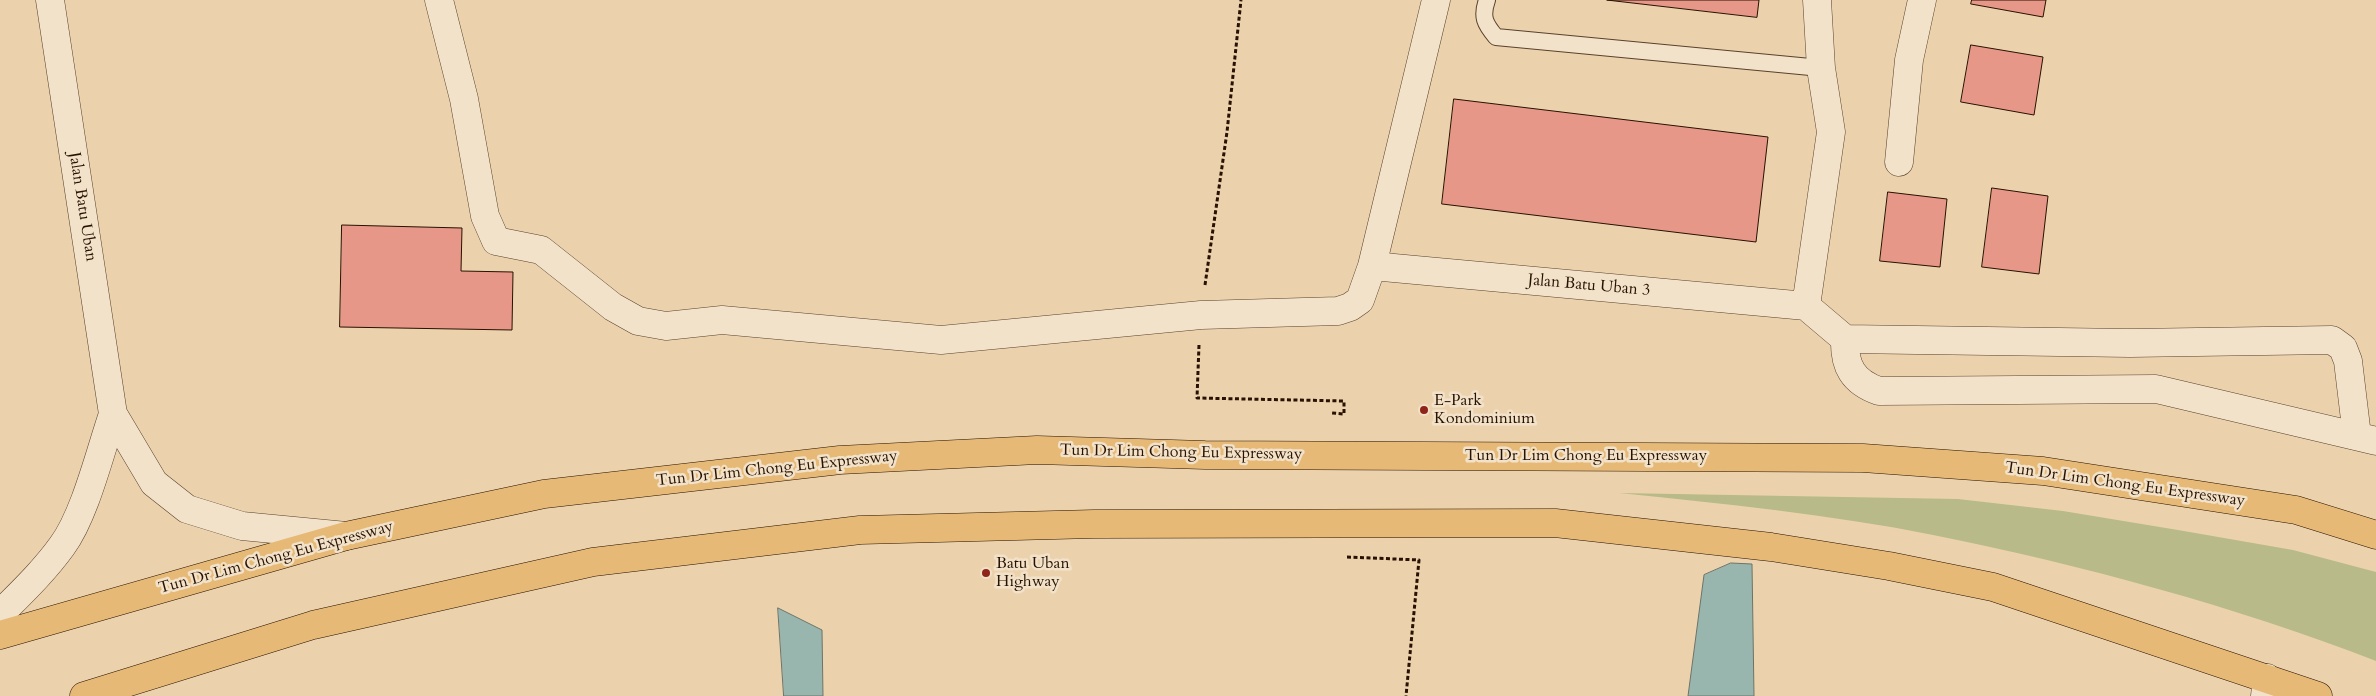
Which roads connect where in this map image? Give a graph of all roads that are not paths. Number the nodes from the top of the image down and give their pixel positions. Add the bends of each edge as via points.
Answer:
1 (50, 0) edge
2 (439, 0) edge
3 (1436, 0) edge
4 (1487, 0) edge
5 (1817, 0) edge
6 (1922, 0) edge
7 (1821, 68) junction
8 (1900, 162) dead end
9 (1372, 266) junction
10 (1806, 306) junction
11 (1845, 339) junction
12 (113, 414) junction
13 (2366, 439) edge
14 (2376, 535) edge
15 (346, 536) junction
16 (0, 614) edge
17 (0, 635) edge
18 (2266, 687) edge
19 (84, 696) edge
20 (2318, 696) edge

1 - 12 street, Jalan Batu Uban
2 - 9 street via 464,99 485,216 496,241 541,250 613,307 638,321 666,326 722,320 941,340 1201,315 1338,311 1360,300
3 - 9 street
4 - 7 lane via 1483,12 1496,37
5 - 7 street
6 - 8 street via 1909,60
7 - 10 street via 1831,132
9 - 10 street, Jalan Batu Uban 3
10 - 11 street
11 - 13 street via 1844,356 1852,374 1864,386 1879,391 2156,389
11 - 13 street via 2130,343 2332,340 2343,348 2348,361
12 - 15 street, Jalan Batu Uban via 154,483 187,509 242,526
12 - 16 street, Jalan Batu Uban via 81,508 63,545 34,581
14 - 15 highway, Tun Dr Lim Chong Eu Expressway via 2296,510 2042,471 1863,458 1206,455 1037,450 840,460 544,494
15 - 17 highway, Tun Dr Lim Chong Eu Expressway
18 - 19 highway via 1993,588 1889,566 1771,547 1555,523 1094,524 860,530 593,562 313,625
18 - 20 highway

